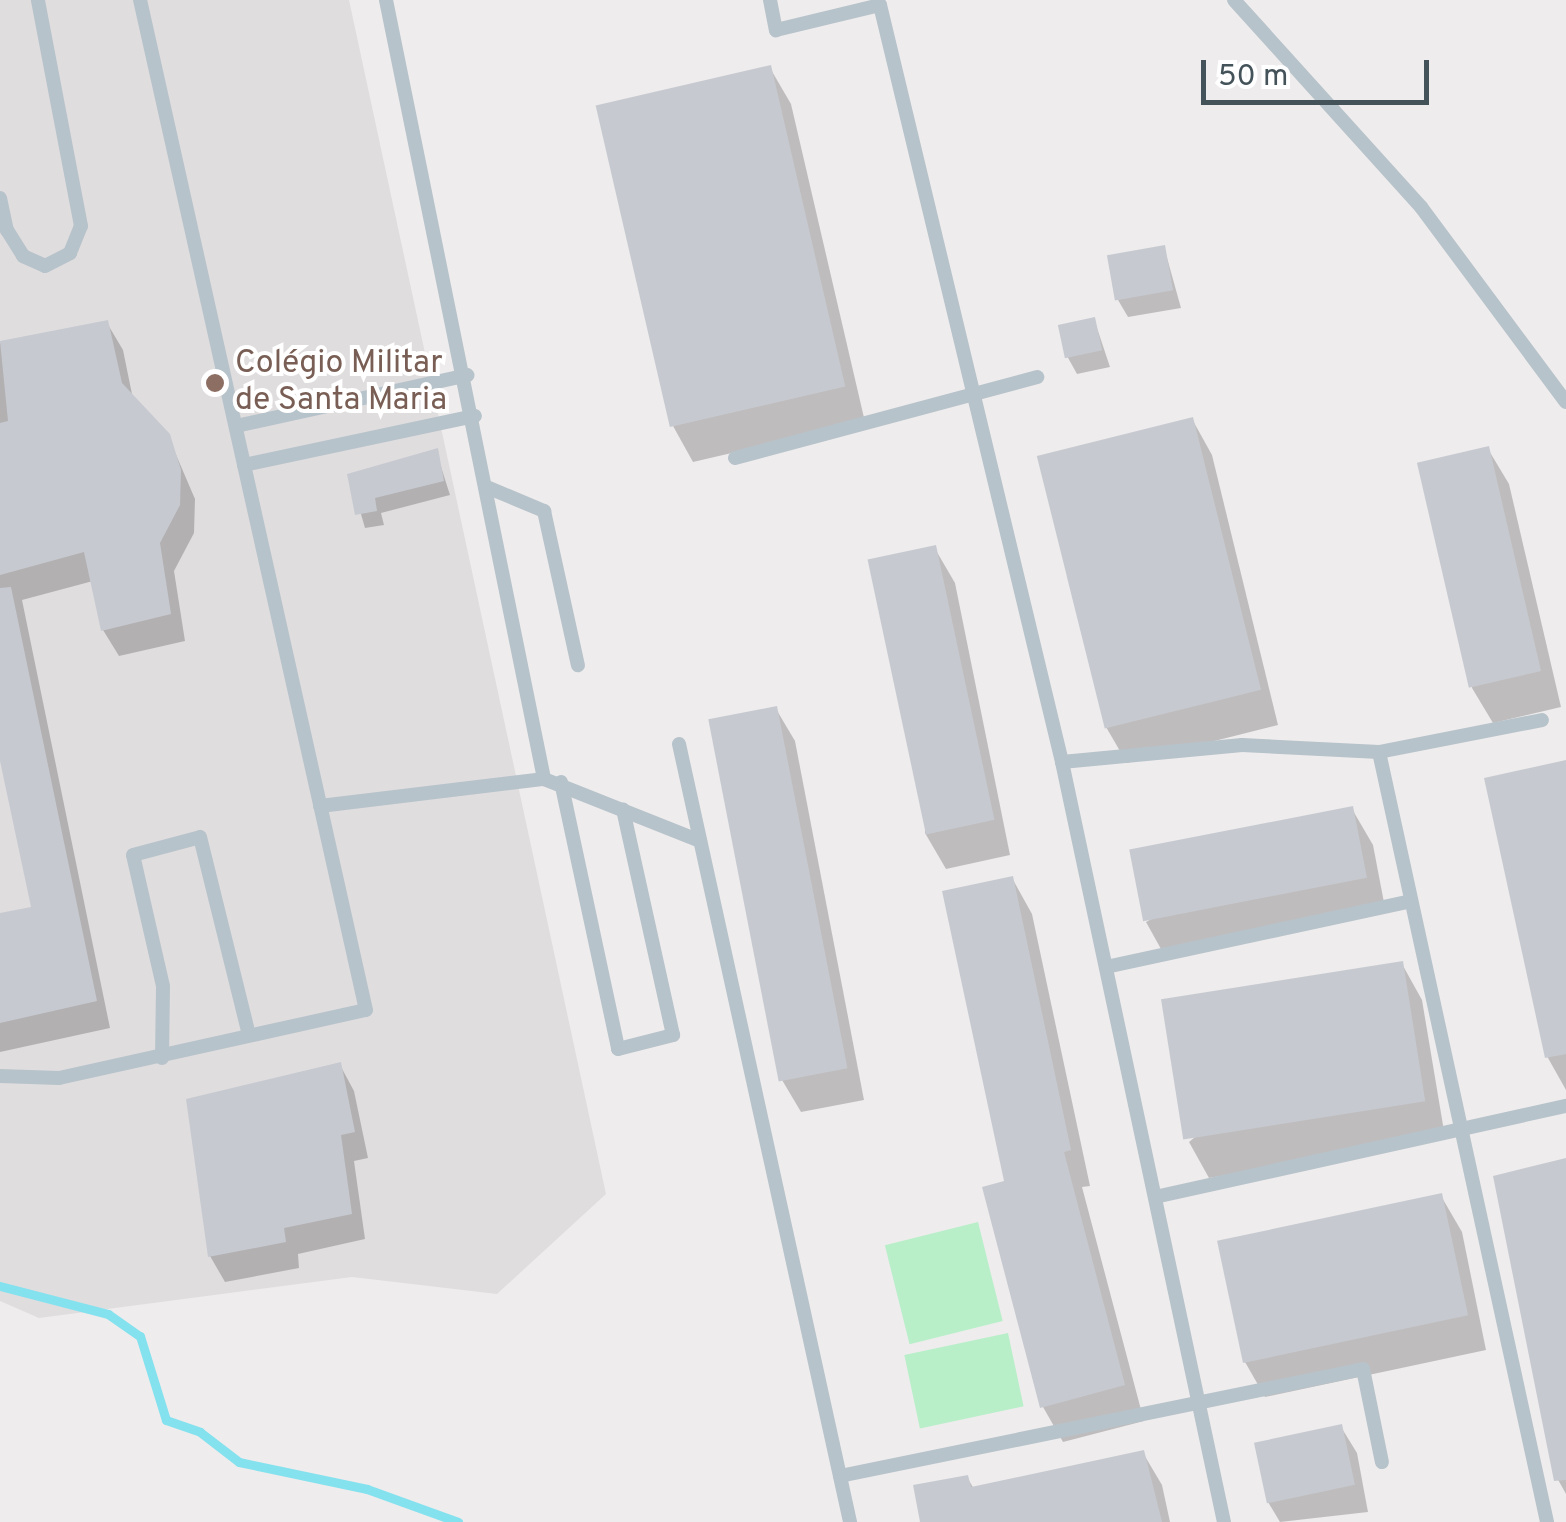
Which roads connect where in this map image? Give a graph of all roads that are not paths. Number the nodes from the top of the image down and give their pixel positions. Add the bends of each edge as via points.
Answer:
1 (38, 0) edge
2 (140, 0) edge
3 (386, 0) edge
4 (770, 0) edge
5 (1234, 0) edge
6 (0, 198) edge
7 (467, 376) junction
8 (1037, 377) dead end
9 (977, 392) junction
10 (1566, 402) edge
11 (475, 416) junction
12 (236, 426) junction
13 (736, 458) dead end
14 (244, 465) junction
15 (488, 488) junction
16 (578, 664) dead end
17 (1542, 720) dead end
18 (679, 744) dead end
19 (1378, 752) junction
20 (1062, 762) junction
21 (544, 779) junction
22 (561, 782) junction
23 (320, 806) junction
24 (623, 808) junction
25 (700, 841) junction
26 (1411, 901) junction
27 (1106, 967) junction
28 (249, 1035) junction
29 (162, 1058) junction
30 (0, 1076) edge
31 (1566, 1106) edge
32 (1462, 1132) junction
33 (1155, 1198) junction
34 (1198, 1403) junction
35 (1382, 1462) dead end
36 (840, 1476) junction
37 (850, 1522) edge
38 (1224, 1522) edge
39 (1547, 1522) edge

1 - 6 lane via 80,226 70,253 45,266 23,256 7,230
2 - 12 lane
3 - 7 lane
4 - 9 lane via 776,30 880,5
5 - 10 lane via 1422,207
7 - 11 lane
7 - 12 lane
8 - 9 lane
9 - 13 lane
9 - 20 lane
11 - 14 lane
11 - 15 lane
12 - 14 lane
14 - 23 lane
15 - 16 lane via 544,511
15 - 21 lane
17 - 19 lane
18 - 25 lane
19 - 20 lane via 1242,745
19 - 26 lane
20 - 27 lane
21 - 22 lane
21 - 23 lane
22 - 24 lane
22 - 24 lane via 618,1049 673,1035
23 - 28 lane via 366,1010
24 - 25 lane
25 - 36 lane
26 - 27 lane
26 - 32 lane
27 - 33 lane
28 - 29 lane
28 - 29 lane via 200,837 133,855 163,986
29 - 30 lane via 58,1078
31 - 32 lane
32 - 33 lane
32 - 39 lane
33 - 34 lane
34 - 35 lane via 1364,1370
34 - 36 lane
34 - 38 lane
36 - 37 lane

